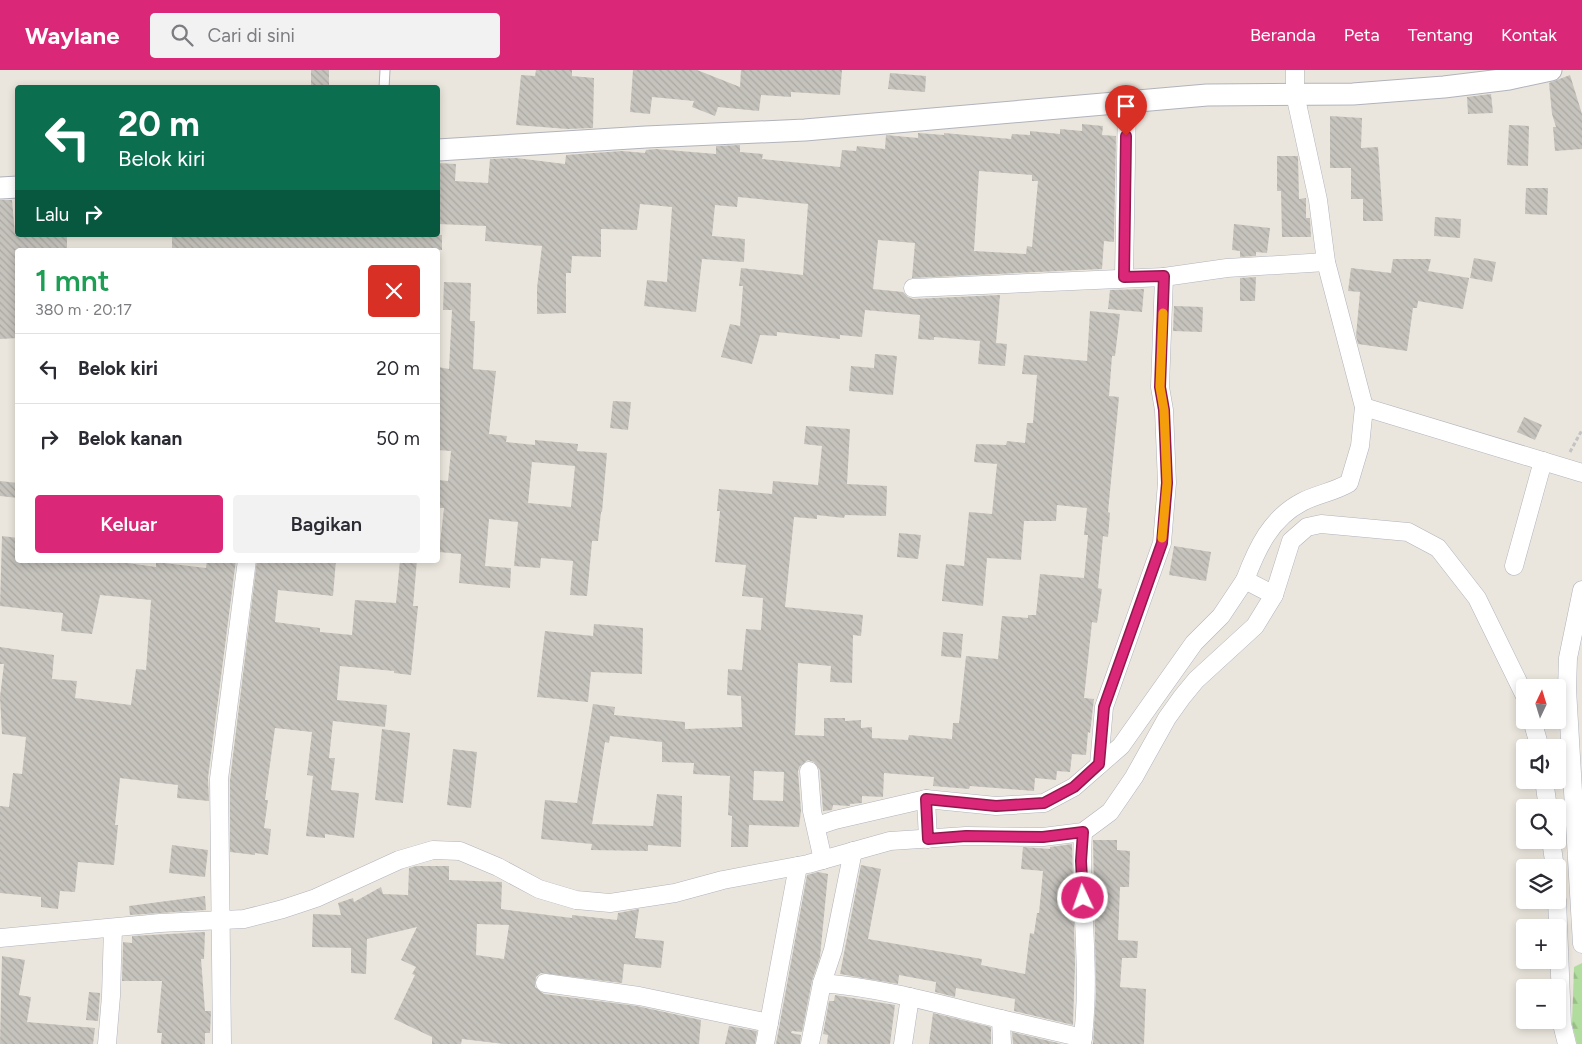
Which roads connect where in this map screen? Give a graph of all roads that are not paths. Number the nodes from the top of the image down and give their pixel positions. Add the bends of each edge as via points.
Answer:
1 (385, 70) edge
2 (1295, 70) edge
3 (1551, 70) edge
4 (384, 85) edge
5 (1296, 94) junction
6 (1126, 102) junction
7 (440, 150) edge
8 (15, 186) edge
9 (0, 188) edge
10 (1326, 262) junction
11 (1164, 276) junction
12 (1124, 277) junction
13 (913, 288) dead end
14 (1364, 407) junction
15 (1543, 461) junction
16 (1582, 473) edge
17 (247, 563) edge
18 (1514, 566) dead end
19 (1245, 580) junction
20 (1582, 590) edge
21 (1274, 595) junction
22 (1517, 679) edge
23 (1099, 764) junction
24 (810, 771) dead end
25 (1577, 781) edge
26 (926, 799) junction
27 (817, 826) junction
28 (1083, 832) junction
29 (928, 839) junction
30 (853, 851) junction
31 (823, 860) junction
32 (798, 866) junction
33 (1557, 909) edge
34 (218, 921) junction
35 (113, 928) junction
36 (0, 938) edge
37 (1582, 944) edge
38 (545, 983) dead end
39 (822, 983) junction
40 (910, 997) junction
41 (1002, 1019) junction
42 (769, 1023) junction
43 (1083, 1041) edge
44 (107, 1044) edge
45 (222, 1044) edge
46 (765, 1044) edge
47 (810, 1044) edge
48 (903, 1044) edge
49 (1002, 1044) edge
50 (1567, 1044) edge

1 - 4 lane
2 - 5 street
3 - 5 street via 1444,87 1353,94
5 - 6 street via 1207,95
5 - 10 street via 1318,200
6 - 7 street via 805,130 646,136
6 - 12 street
8 - 9 street
10 - 11 street via 1227,268
10 - 14 street
11 - 12 street
11 - 23 street via 1160,387 1167,483 1162,543 1104,707
12 - 13 street
14 - 15 street
14 - 19 street via 1360,446 1349,483 1303,501 1285,512 1254,554
15 - 16 street
15 - 18 street
17 - 34 street via 219,779
19 - 21 street
19 - 23 street via 1221,616 1194,643 1121,746
20 - 25 street via 1568,658
21 - 22 street via 1291,541 1307,527 1336,524 1408,532 1438,548 1477,598
21 - 28 street via 1255,626 1182,697 1110,812
23 - 26 street via 1074,787 1044,803 996,806
24 - 27 street via 812,811
25 - 37 street
26 - 27 street
26 - 29 street
27 - 31 street
28 - 29 street via 1043,837
28 - 43 street via 1081,861 1086,952
29 - 30 street via 890,841
30 - 31 street
30 - 39 street via 833,950
31 - 32 street
32 - 34 street via 675,893 610,903 576,900 539,889 460,851 438,849 399,860 340,888 283,909 244,919
32 - 42 street
33 - 50 street via 1562,1024
34 - 35 street
34 - 45 street
35 - 36 street
35 - 44 street
38 - 42 street via 639,996
39 - 40 street
39 - 47 street
40 - 41 street
40 - 48 street
41 - 43 street
41 - 49 street
42 - 46 street

